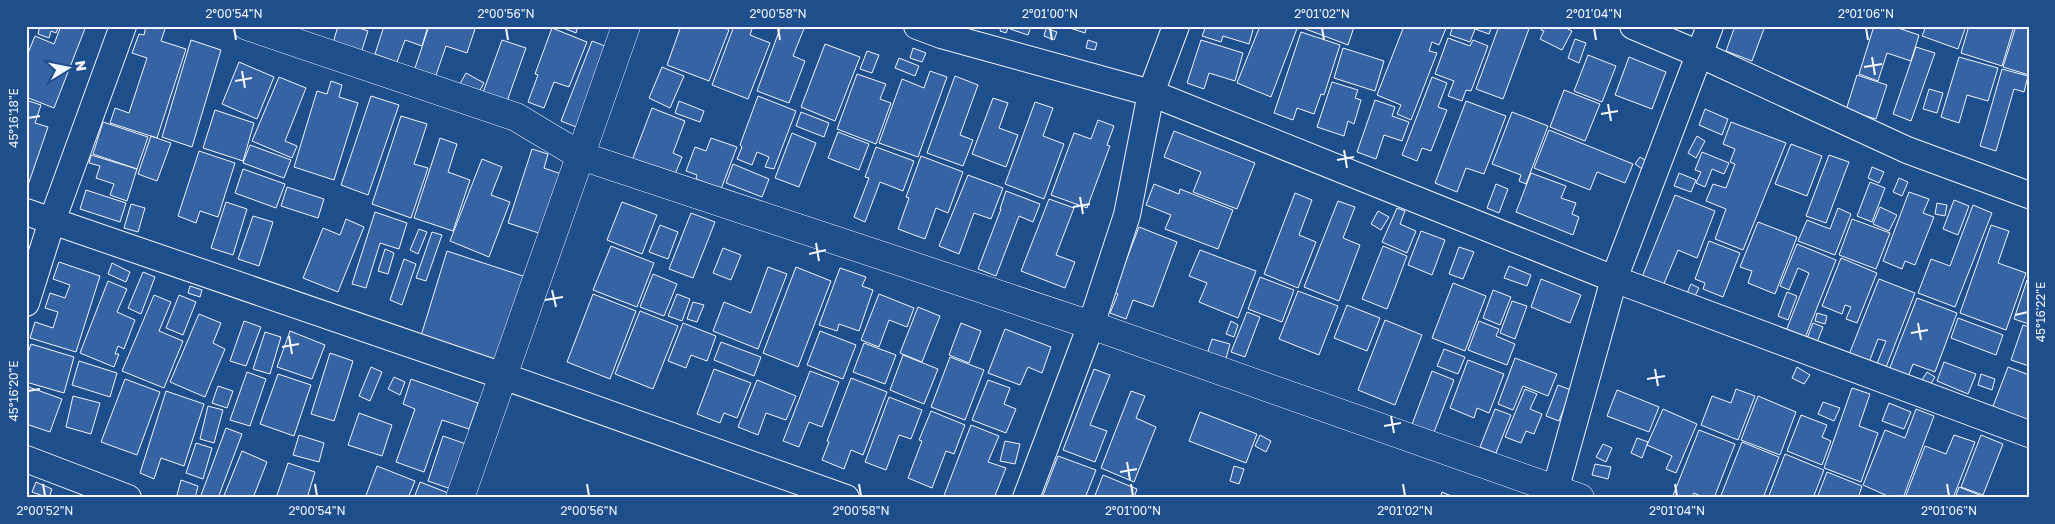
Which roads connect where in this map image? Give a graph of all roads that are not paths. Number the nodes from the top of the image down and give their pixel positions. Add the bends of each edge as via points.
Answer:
1 (123, 26) edge
2 (247, 26) edge
3 (626, 26) edge
4 (917, 26) edge
5 (1176, 26) edge
6 (1633, 26) edge
7 (1710, 26) edge
8 (1699, 54) junction
9 (1150, 93) junction
10 (581, 156) junction
11 (2029, 195) edge
12 (26, 212) edge
13 (52, 221) junction
14 (1614, 279) junction
15 (26, 303) edge
16 (1091, 326) junction
17 (503, 376) junction
18 (2029, 434) edge
19 (26, 459) edge
20 (1563, 495) edge
21 (128, 498) edge
22 (460, 498) edge
23 (846, 498) edge
24 (1026, 498) edge

1 - 13 street
2 - 10 street via 516,117
3 - 10 street
4 - 9 street
5 - 9 street
6 - 8 street
7 - 8 street
8 - 11 street via 1907,150
8 - 14 street
9 - 14 street
9 - 16 street via 1128,214
10 - 16 street
10 - 17 street
12 - 13 street
13 - 15 street
13 - 17 street
14 - 18 street
14 - 20 street
16 - 20 street
16 - 24 street
17 - 22 street
17 - 23 street
19 - 21 street

